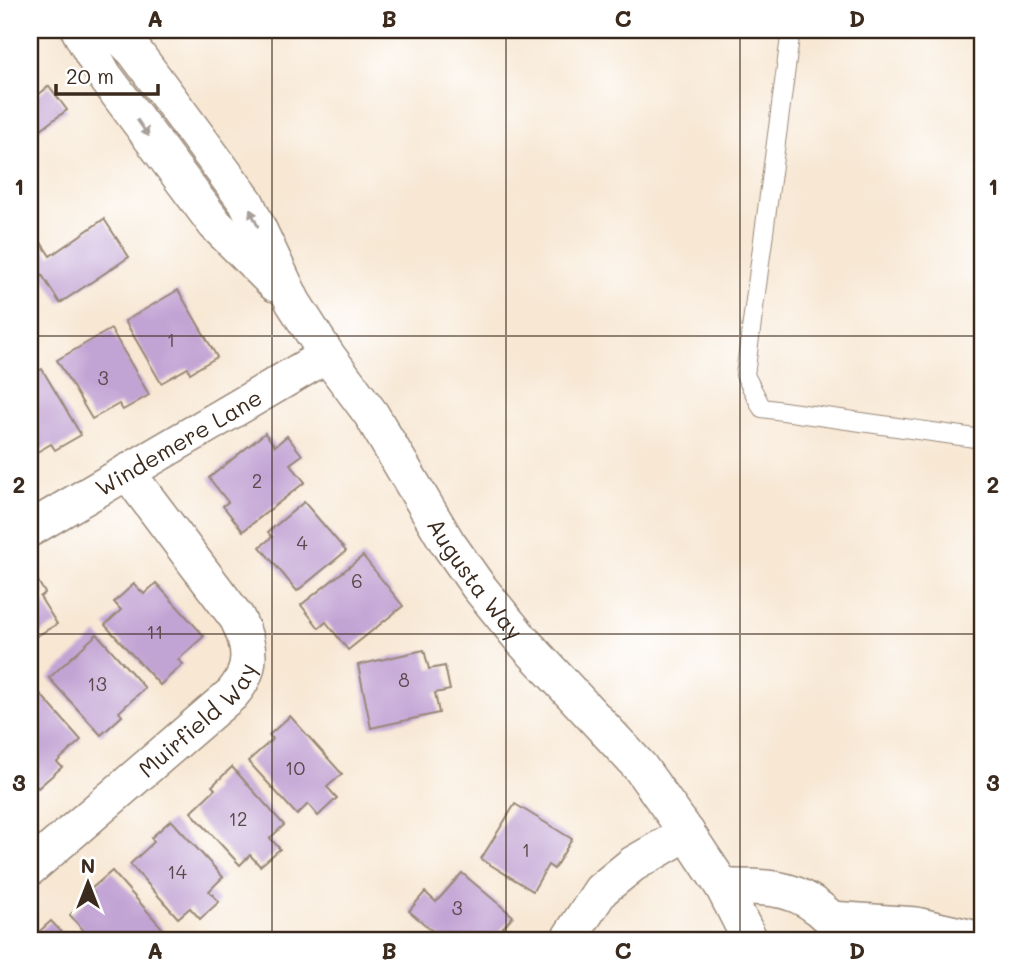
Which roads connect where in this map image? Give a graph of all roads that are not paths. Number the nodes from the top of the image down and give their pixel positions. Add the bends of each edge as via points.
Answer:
1 (79, 30) edge
2 (113, 30) edge
3 (791, 30) edge
4 (293, 302) junction
5 (327, 355) junction
6 (982, 439) edge
7 (127, 472) junction
8 (30, 529) edge
9 (687, 833) junction
10 (30, 868) edge
11 (723, 887) junction
12 (832, 930) edge
13 (568, 940) edge
14 (750, 940) edge
15 (982, 940) edge

1 -> 4 street, Augusta Way via 104,75 215,224
4 -> 2 street, Augusta Way via 246,202 135,52
3 - 6 lane via 745,375 762,408
4 - 5 street, Augusta Way
5 - 7 street, Windemere Lane
5 - 9 street, Augusta Way via 371,414 478,586 640,767
7 - 8 street, Windemere Lane
7 - 10 street, Muirfield Way via 237,618 244,632 248,665 244,681 232,694
9 - 11 street, Augusta Way
9 - 13 street via 633,864 601,890
11 - 12 street via 789,891 813,901
11 - 14 street, Augusta Way
12 - 15 street via 916,925

